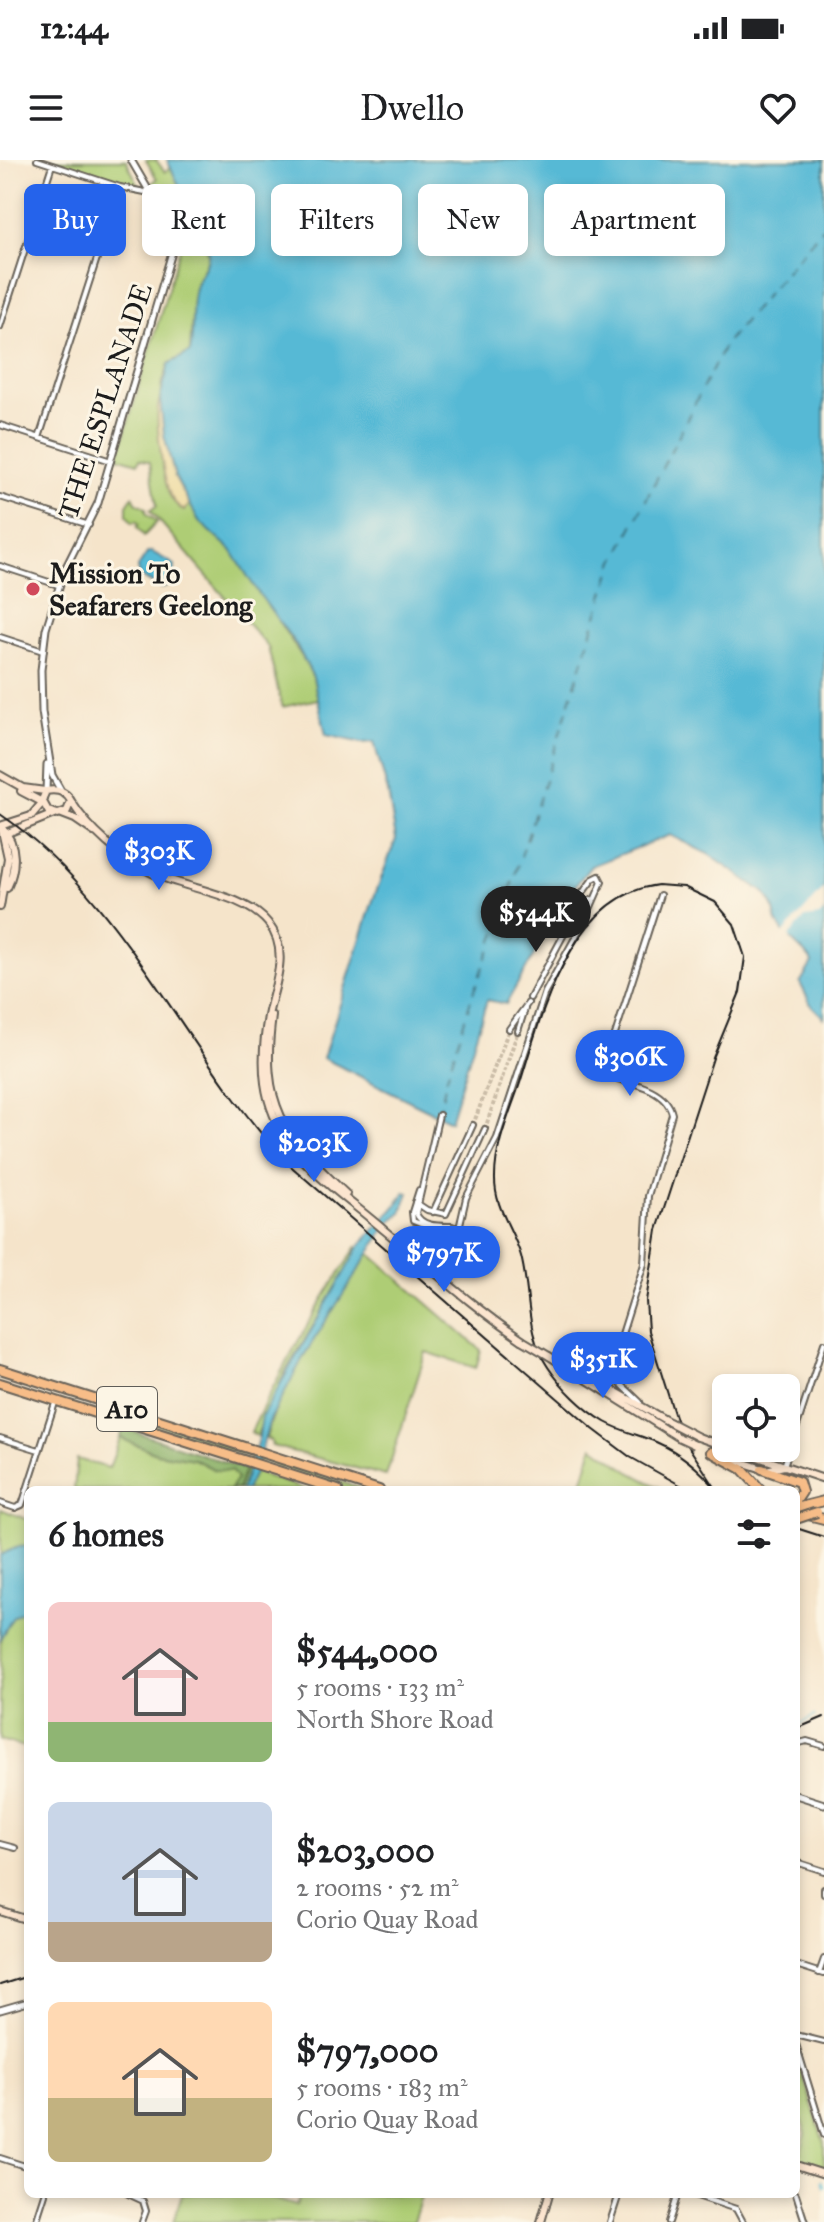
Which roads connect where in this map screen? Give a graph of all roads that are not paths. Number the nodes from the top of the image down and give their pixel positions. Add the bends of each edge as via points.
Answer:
1 (37, 160) edge
2 (131, 160) edge
3 (52, 165) junction
4 (111, 184) edge
5 (145, 184) edge
6 (98, 256) edge
7 (171, 256) edge
8 (0, 327) edge
9 (0, 425) edge
10 (39, 438) junction
11 (111, 461) junction
12 (0, 497) edge
13 (89, 525) junction
14 (0, 566) edge
15 (58, 585) junction
16 (0, 637) edge
17 (43, 651) junction
18 (47, 755) junction
19 (0, 778) edge
20 (46, 791) junction
21 (61, 792) junction
22 (71, 801) junction
23 (42, 802) junction
24 (57, 814) junction
25 (0, 826) edge
26 (4, 834) edge
27 (104, 838) junction
28 (660, 895) dead end
29 (594, 899) junction
30 (583, 901) junction
31 (0, 907) edge
32 (586, 918) junction
33 (529, 1000) junction
34 (509, 1029) tunnel mouth
35 (518, 1031) tunnel mouth
36 (439, 1115) dead end
37 (473, 1125) tunnel mouth
38 (485, 1129) tunnel mouth
39 (416, 1203) junction
40 (463, 1208) junction
41 (433, 1212) junction
42 (452, 1226) junction
43 (389, 1233) junction
44 (457, 1234) junction
45 (449, 1235) junction
46 (453, 1244) junction
47 (411, 1247) junction
48 (442, 1255) junction
49 (435, 1270) junction
50 (448, 1277) junction
51 (513, 1333) junction
52 (824, 1343) edge
53 (617, 1349) junction
54 (549, 1356) junction
55 (609, 1366) junction
56 (0, 1369) edge
57 (587, 1374) junction
58 (0, 1383) edge
59 (604, 1387) junction
60 (84, 1396) junction
61 (56, 1400) junction
62 (654, 1413) junction
63 (124, 1421) junction
64 (0, 1438) edge
65 (712, 1442) edge
66 (39, 1450) junction
67 (711, 1452) junction
68 (752, 1462) edge
69 (774, 1462) edge
70 (751, 1465) junction
71 (784, 1466) junction
72 (762, 1469) junction
73 (824, 1479) edge
74 (755, 1482) junction
75 (28, 1486) edge
76 (326, 1486) edge
77 (366, 1486) edge
78 (758, 1486) edge
79 (800, 1498) edge
80 (24, 1499) edge
81 (824, 1501) edge
82 (0, 1503) edge
83 (800, 1506) edge
84 (800, 1508) edge
85 (822, 1514) edge
86 (800, 1518) edge
87 (800, 1742) edge
88 (824, 1746) edge
89 (800, 1796) edge
90 (824, 1804) edge
91 (0, 1844) edge
92 (15, 1848) dead end
93 (800, 1863) edge
94 (824, 1871) edge
95 (0, 1911) edge
96 (24, 1919) edge
97 (824, 1959) edge
98 (800, 1966) edge
99 (822, 1973) edge
100 (24, 2003) edge
101 (0, 2010) edge
102 (800, 2036) edge
103 (824, 2042) edge
104 (800, 2057) edge
105 (824, 2106) edge
106 (815, 2108) junction
107 (824, 2135) edge
108 (0, 2158) edge
109 (24, 2166) edge
110 (800, 2166) edge
111 (824, 2174) edge
112 (44, 2198) edge
113 (137, 2198) edge
114 (548, 2198) edge
115 (618, 2198) edge
116 (677, 2198) edge
117 (703, 2198) edge
118 (797, 2198) edge
119 (36, 2222) edge
120 (142, 2222) edge
121 (541, 2222) edge
122 (610, 2222) edge
123 (669, 2222) edge
124 (743, 2222) edge
125 (805, 2222) edge

1 - 3 street
2 - 5 street, THE ESPLANADE
3 - 4 street
3 - 8 street
6 - 10 street
7 - 11 street, THE ESPLANADE
9 - 10 street
10 - 11 street
11 - 13 street, THE ESPLANADE
12 - 13 street
13 - 15 street, THE ESPLANADE
14 - 15 street
15 - 17 street, THE ESPLANADE
16 - 17 street
17 - 18 street, THE ESPLANADE
18 - 20 street, THE ESPLANADE
18 - 21 street, THE ESPLANADE
19 - 20 main road
19 - 23 main road
20 - 21 main road
20 - 23 main road
21 - 22 main road
22 - 24 main road via 68,810
22 - 27 main road
23 - 24 main road
23 - 25 main road via 31,816
24 - 26 main road
24 - 27 main road
25 - 26 main road
26 - 31 main road via 14,863
27 - 43 main road via 150,873 232,899 273,923 282,943 283,967 269,1061 271,1102 282,1132 341,1195
28 - 53 street via 602,1075 659,1093 670,1106 671,1122 648,1196 644,1264
29 - 30 street
29 - 30 street via 602,881 598,876 581,893
29 - 32 street
30 - 32 street
30 - 33 street via 574,906
32 - 40 street via 545,992 497,1138
33 - 34 street
33 - 35 street
36 - 39 street
37 - 41 street
38 - 41 street via 446,1214
39 - 41 street
39 - 42 street via 421,1221
39 - 45 street via 411,1216 415,1223
40 - 42 street
40 - 44 street
42 - 44 street
42 - 45 street
43 - 47 main road
43 - 49 main road
44 - 45 street
44 - 46 street
45 - 48 street
46 - 49 street
46 - 50 street
47 - 48 street
47 - 49 main road
48 - 49 street
49 - 50 main road
49 - 51 main road
50 - 51 main road
51 - 54 main road, bridge
52 - 71 street
53 - 55 street
53 - 59 street
53 - 62 street via 619,1382
54 - 57 main road
54 - 59 main road
55 - 57 street
55 - 59 street
56 - 60 highway, A10
57 - 59 main road
58 - 61 highway, A10
59 - 62 main road
59 - 67 main road, bridge via 678,1437
60 - 63 highway via 88,1405
60 - 77 highway, A10
61 - 63 highway, A10
61 - 66 street
62 - 65 main road, bridge
63 - 76 highway, A10
64 - 66 street
66 - 75 street
67 - 70 main road
67 - 74 highway
68 - 70 main road
69 - 71 main road
70 - 72 main road
70 - 74 highway
71 - 72 main road
71 - 73 main road
72 - 79 highway via 799,1482
74 - 78 highway
80 - 82 street via 18,1507
81 - 83 highway
84 - 85 highway
85 - 86 highway, bridge
87 - 88 street
89 - 90 street
91 - 92 street
93 - 94 street
95 - 96 main road
97 - 99 street
98 - 99 street
100 - 101 street
102 - 103 street
104 - 106 street
105 - 106 street
106 - 107 street
108 - 109 street
110 - 111 main road
112 - 119 street
113 - 120 street via 146,2211
114 - 121 main road
115 - 122 street
116 - 123 street
117 - 124 street via 736,2209
118 - 125 street

